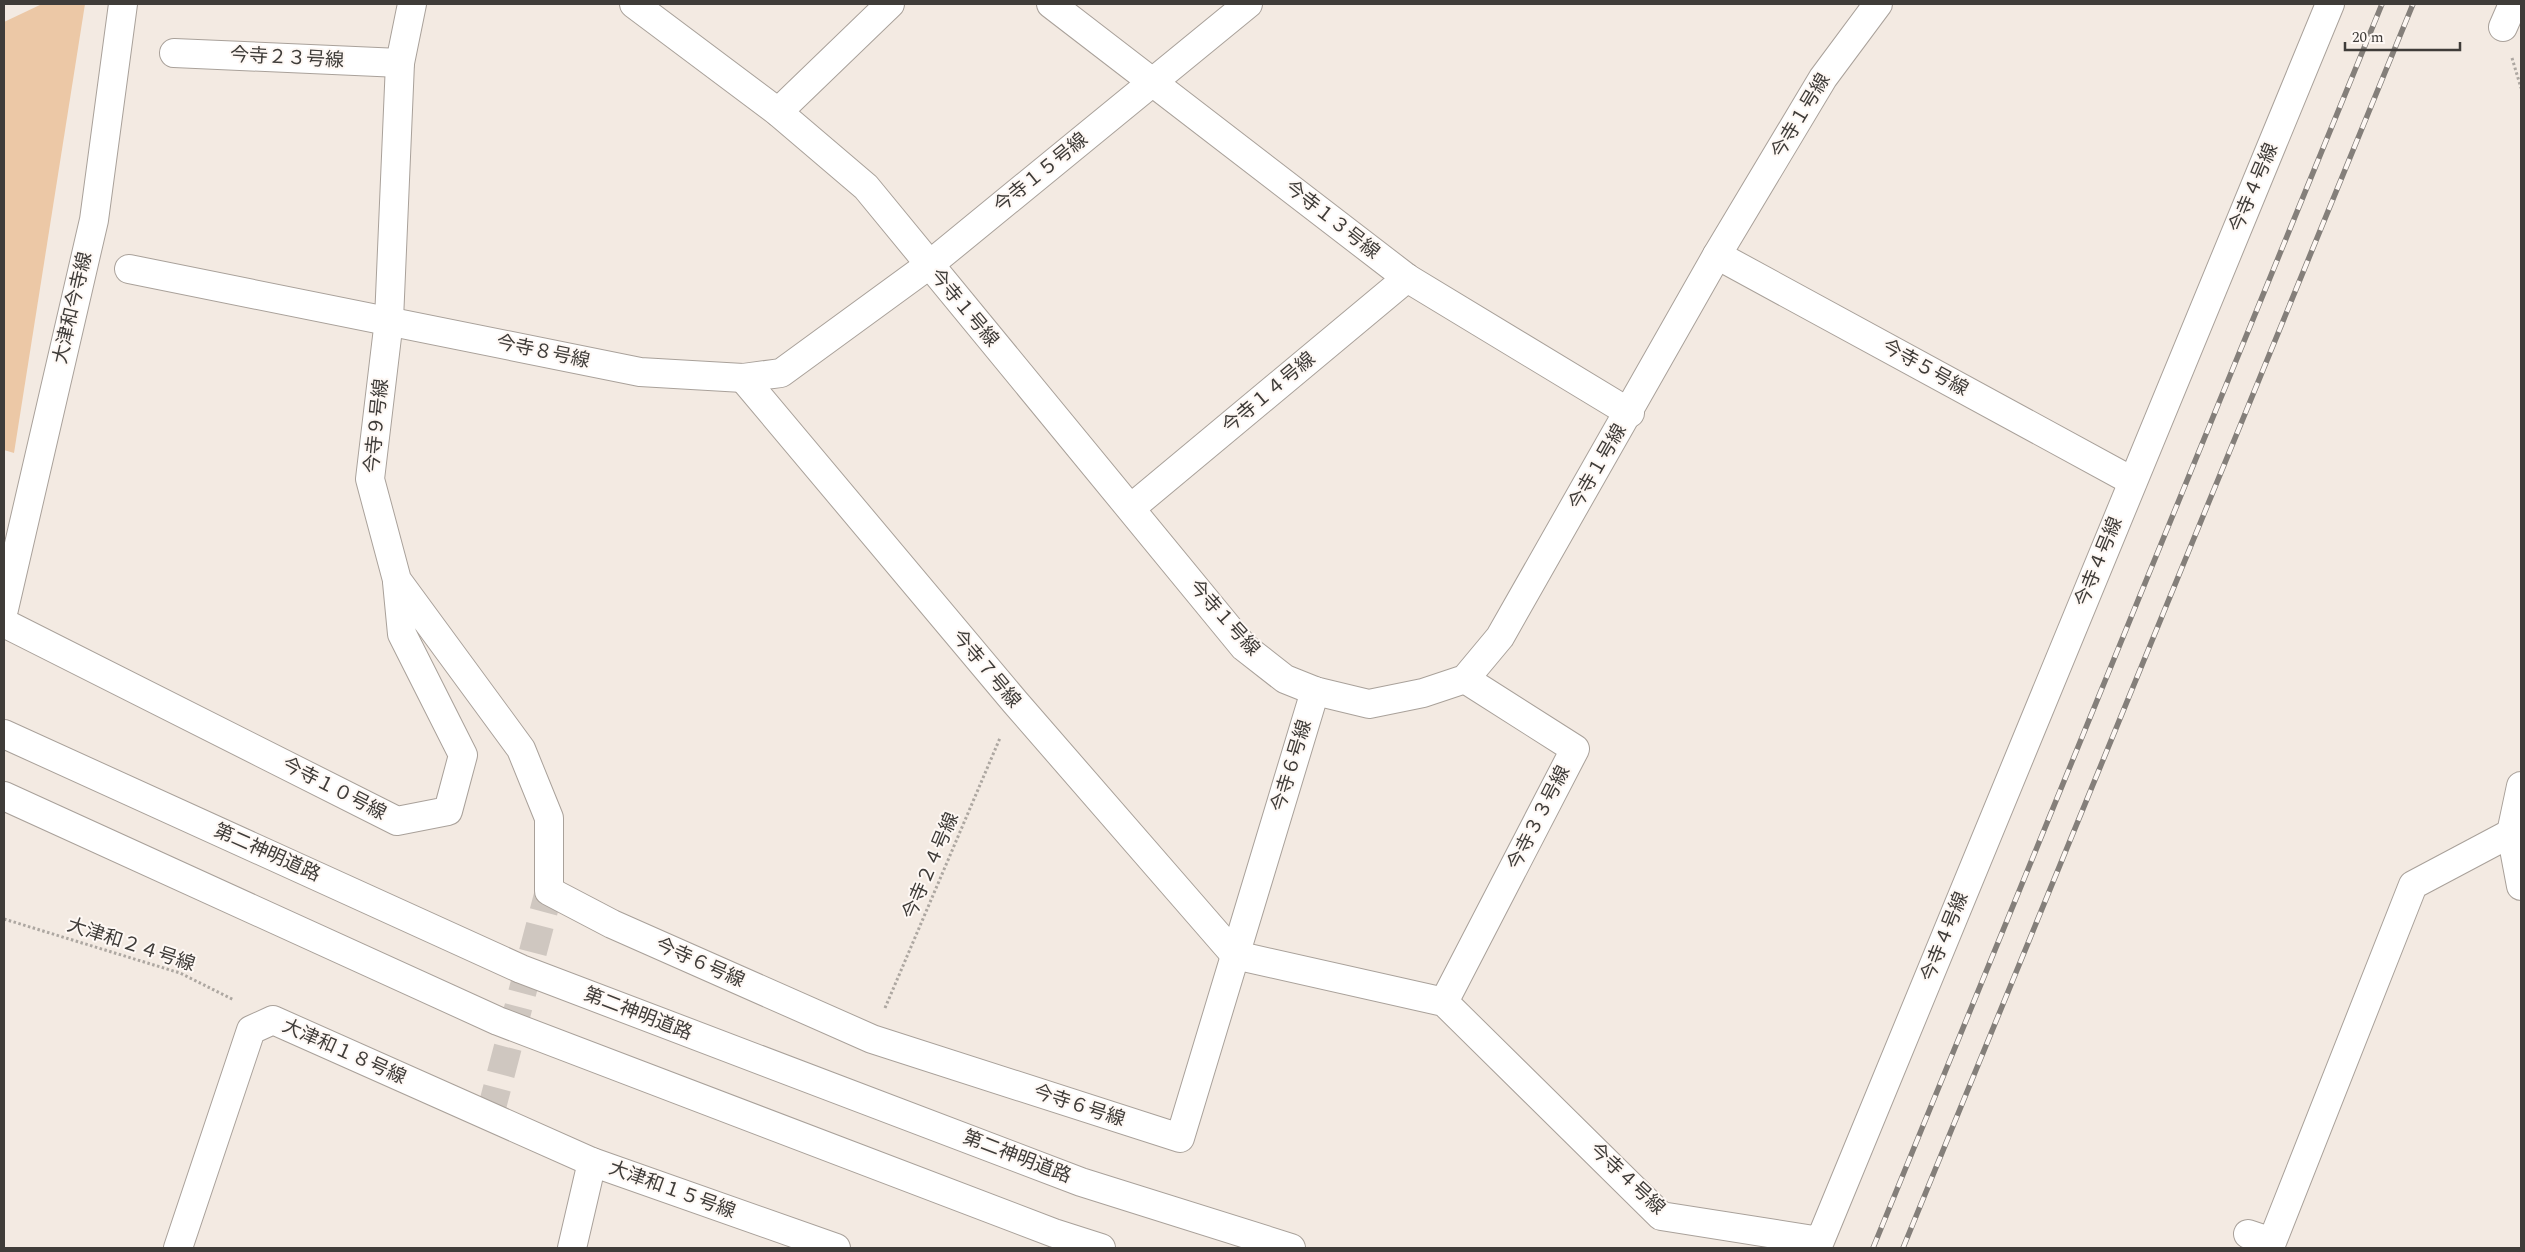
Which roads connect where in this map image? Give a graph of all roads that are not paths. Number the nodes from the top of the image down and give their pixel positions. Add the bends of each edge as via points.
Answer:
1 (122, 4) edge
2 (412, 4) edge
3 (634, 4) edge
4 (890, 4) edge
5 (1050, 4) edge
6 (1248, 4) edge
7 (1878, 4) edge
8 (2330, 4) edge
9 (174, 53) dead end
10 (400, 63) junction
11 (1152, 81) junction
12 (778, 112) junction
13 (1717, 255) junction
14 (929, 265) junction
15 (129, 268) dead end
16 (1407, 278) junction
17 (389, 320) junction
18 (743, 378) junction
19 (1630, 413) junction
20 (2132, 481) junction
21 (1131, 508) junction
22 (397, 580) junction
23 (4, 608) edge
24 (4, 623) edge
25 (1465, 679) junction
26 (1315, 691) junction
27 (4, 734) edge
28 (2521, 786) edge
29 (4, 796) edge
30 (2511, 833) junction
31 (2521, 886) edge
32 (549, 891) joint
33 (1235, 954) junction
34 (1444, 1002) junction
35 (592, 1162) junction
36 (2248, 1234) dead end
37 (1819, 1245) edge
38 (178, 1248) edge
39 (572, 1248) edge
40 (836, 1248) edge
41 (1101, 1248) edge
42 (1291, 1248) edge

1 - 23 main road, 大津和今寺線 via 94,220
2 - 10 main road, 今寺９号線
3 - 12 main road, 今寺１号線
4 - 12 main road
5 - 11 main road, 今寺１３号線
6 - 11 main road, 今寺１５号線
7 - 13 main road, 今寺１号線 via 1823,78
8 - 20 main road, 今寺４号線
9 - 10 main road, 今寺２３号線
10 - 17 main road, 今寺９号線
11 - 14 main road, 今寺１５号線
11 - 16 main road, 今寺１３号線
12 - 14 main road, 今寺１号線 via 866,187
13 - 19 main road, 今寺１号線
13 - 20 main road, 今寺５号線
14 - 18 main road, 今寺８号線 via 781,373
14 - 21 main road, 今寺１号線
15 - 17 main road, 今寺８号線
16 - 19 main road, 今寺１３号線
16 - 21 main road, 今寺１４号線
17 - 18 main road, 今寺８号線 via 640,372
17 - 22 main road, 今寺９号線 via 370,480
18 - 33 main road, 今寺７号線 via 1014,702
19 - 25 main road, 今寺１号線 via 1500,637
20 - 37 main road, 今寺４号線
21 - 26 main road, 今寺１号線 via 1244,646 1286,679
22 - 24 main road, 今寺１０号線 via 402,634 463,756 448,811 397,821
22 - 32 main road, 今寺９号線 via 521,749 549,818
25 - 26 main road, 今寺１号線 via 1423,693 1369,704
25 - 34 main road, 今寺３３号線 via 1575,748
26 - 33 main road, 今寺６号線
27 - 42 main road, 第二神明道路 via 521,969 1081,1182
28 - 30 main road
29 - 41 main road via 498,1021 1054,1233
30 - 31 main road
30 - 36 main road via 2413,885 2272,1242
32 - 33 main road, 今寺６号線 via 612,924 872,1040 1180,1138
33 - 34 main road
34 - 37 main road, 今寺４号線 via 1661,1216
35 - 38 main road, 大津和１８号線 via 272,1020 251,1030
35 - 39 main road, 大津和１５号線
35 - 40 main road, 大津和１５号線

